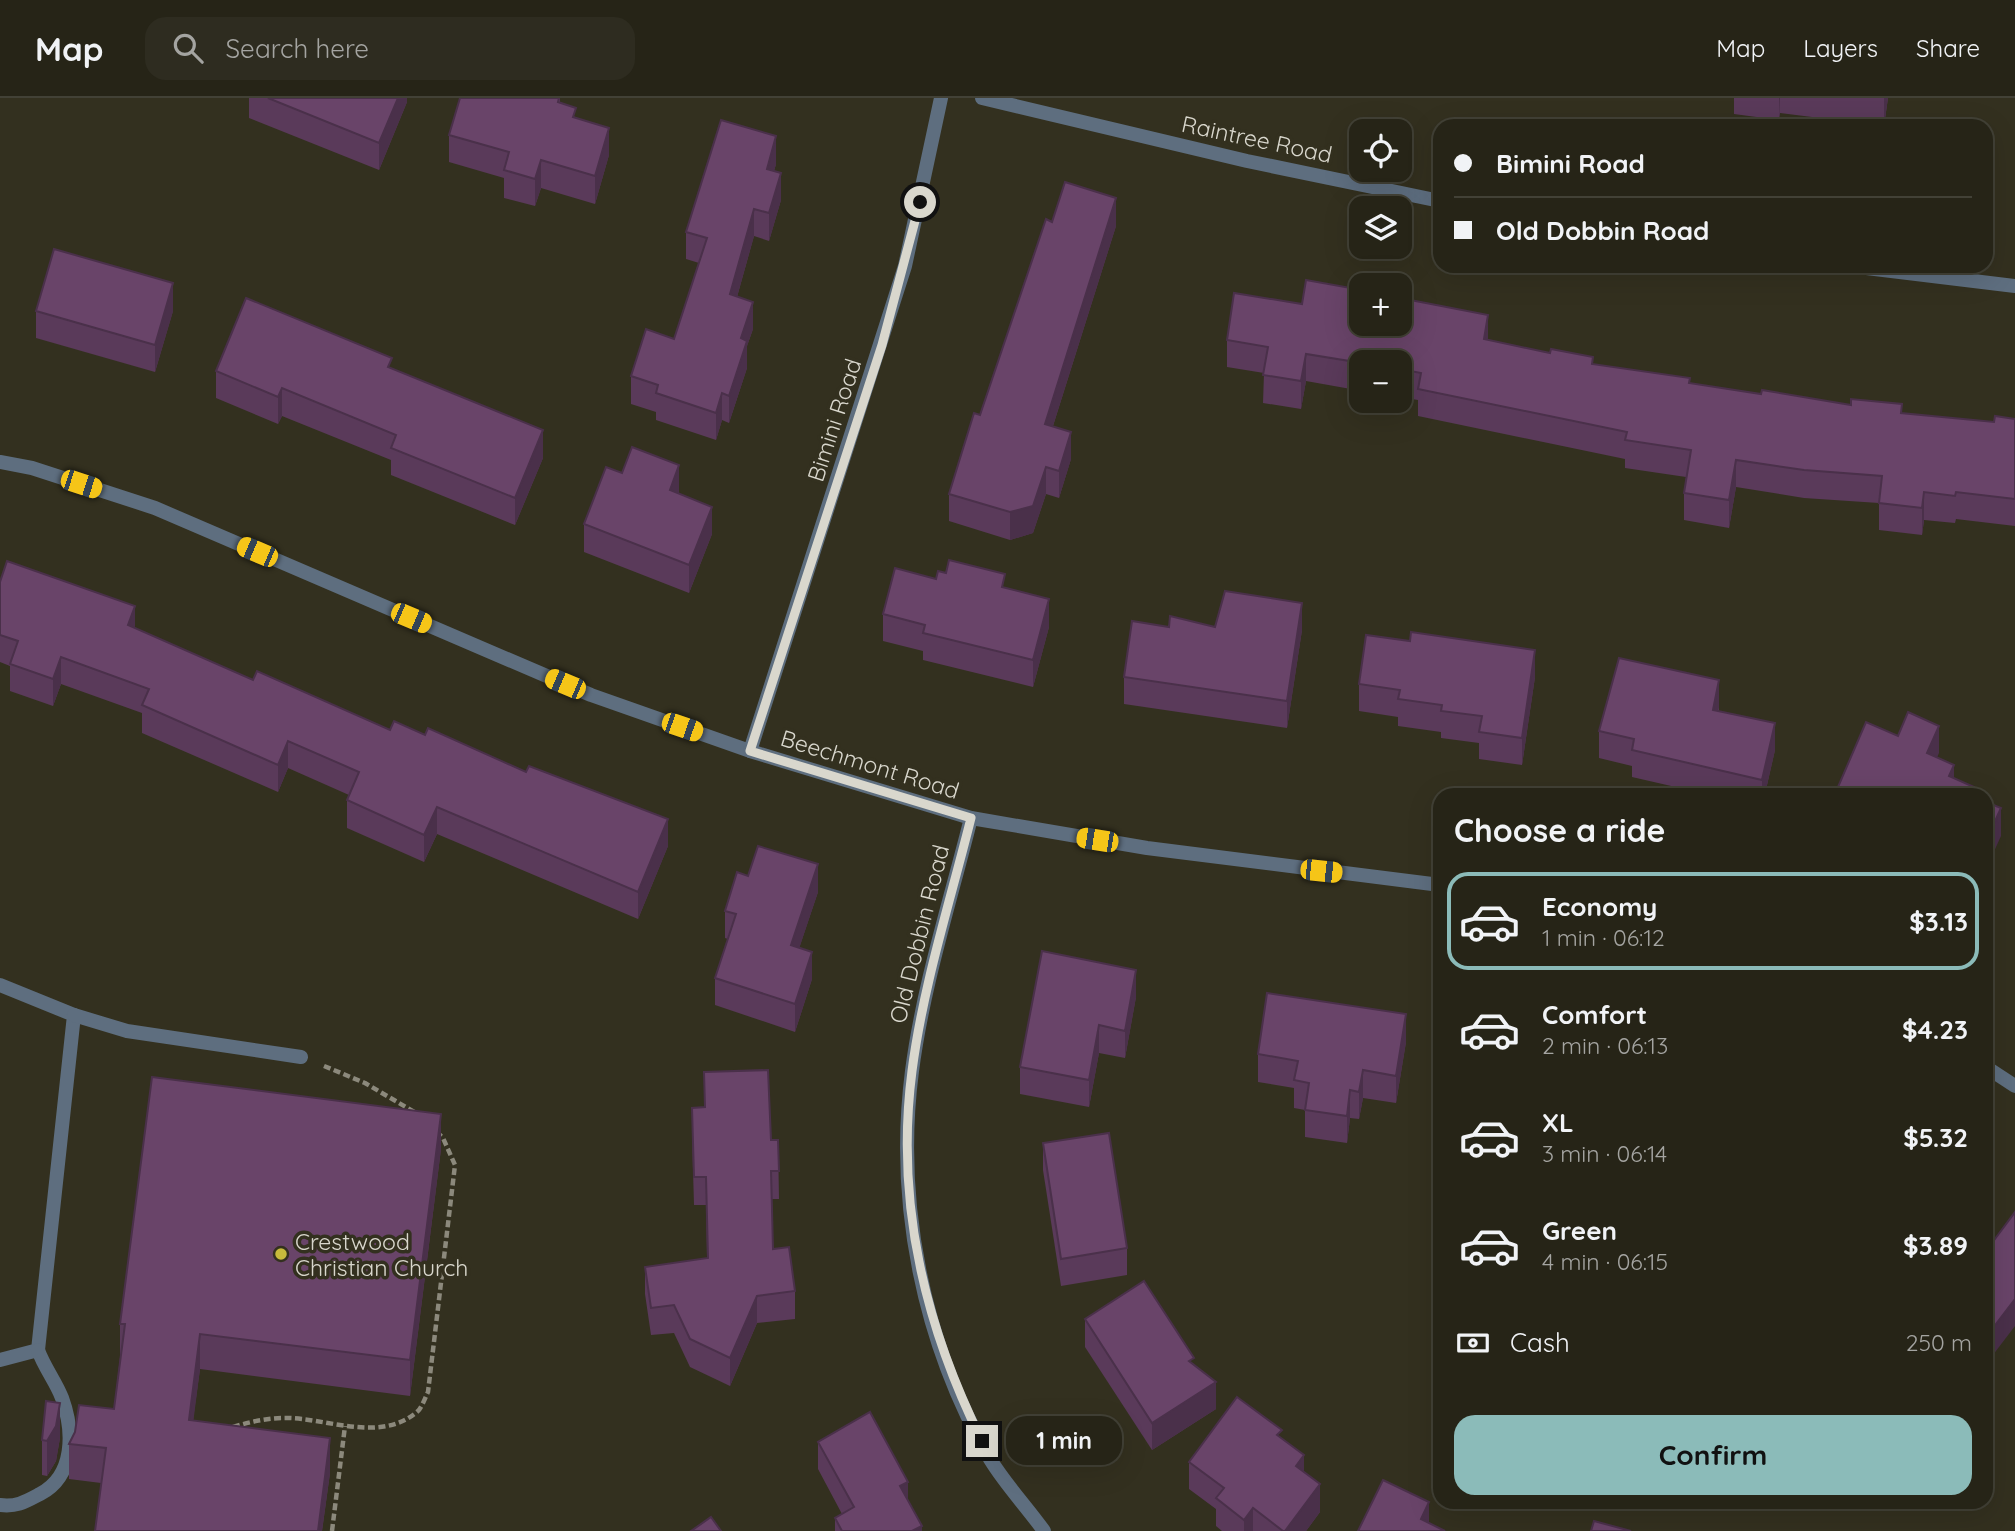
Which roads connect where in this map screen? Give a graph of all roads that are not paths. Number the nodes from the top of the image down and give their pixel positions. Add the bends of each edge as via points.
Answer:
1 (942, 98) edge
2 (982, 98) edge
3 (1433, 200) edge
4 (1908, 273) edge
5 (2015, 286) edge
6 (0, 462) edge
7 (750, 751) junction
8 (971, 818) junction
9 (1433, 884) edge
10 (0, 985) edge
11 (74, 1016) junction
12 (301, 1057) road end
13 (1993, 1072) edge
14 (2015, 1086) edge
15 (38, 1350) junction
16 (0, 1360) edge
17 (0, 1506) edge
18 (1044, 1531) edge

1 - 7 street, Bimini Road via 886,332
2 - 3 street, Raintree Road
4 - 5 street
6 - 7 street, Beechmont Road via 155,508 591,695
7 - 8 street, Beechmont Road
8 - 9 street, Beechmont Road via 1147,848
8 - 18 street, Old Dobbin Road via 921,1019 912,1072 907,1183 913,1240 931,1318 953,1383 991,1460
10 - 11 street
11 - 12 street via 127,1031
11 - 15 street
13 - 14 street
15 - 16 street
15 - 17 street via 68,1419 69,1455 61,1478 48,1490 17,1507

